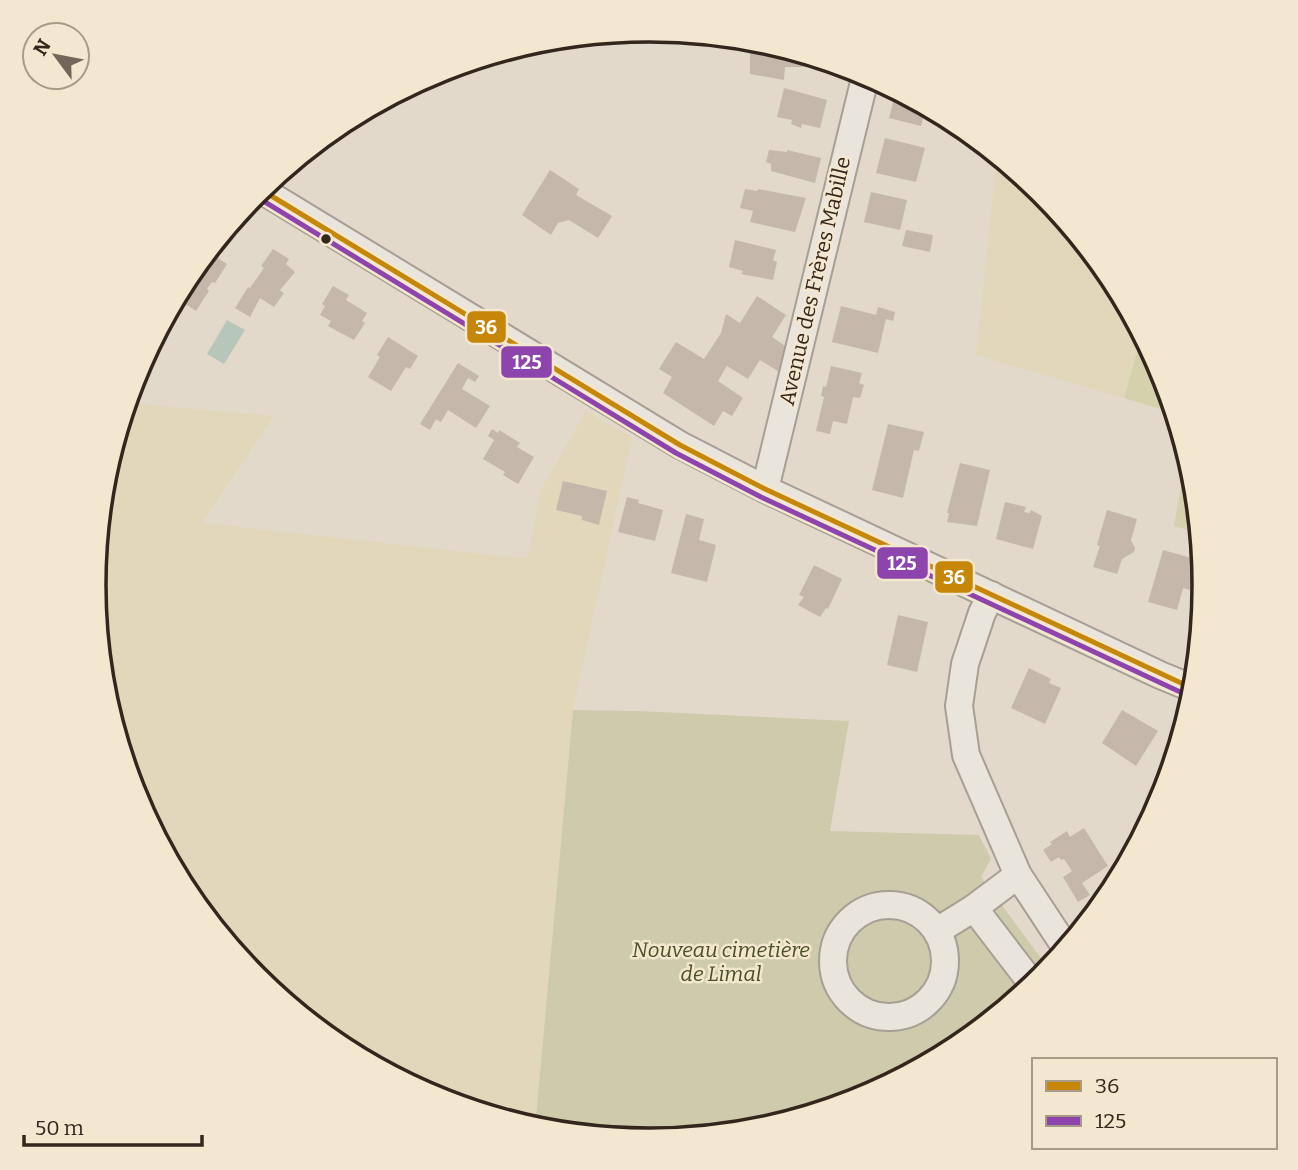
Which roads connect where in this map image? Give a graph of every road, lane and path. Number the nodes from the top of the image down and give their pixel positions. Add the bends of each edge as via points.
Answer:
1 (863, 86) edge
2 (271, 196) edge
3 (765, 489) junction
4 (991, 595) junction
5 (1183, 684) edge
6 (1018, 875) junction
7 (974, 908) junction
8 (937, 931) junction
9 (1060, 939) edge
10 (1026, 976) edge

1 - 3 street, Avenue des Frères Mabille
2 - 3 street via 680,445
3 - 4 street
4 - 5 street
4 - 6 street via 965,664 960,706 966,755
6 - 7 street
6 - 9 street
7 - 8 street
7 - 10 street
8 - 8 street via 921,914 900,905 876,905 855,915 839,933 832,956 835,979 847,999 867,1013 890,1017 913,1012 932,998 943,977 945,953

